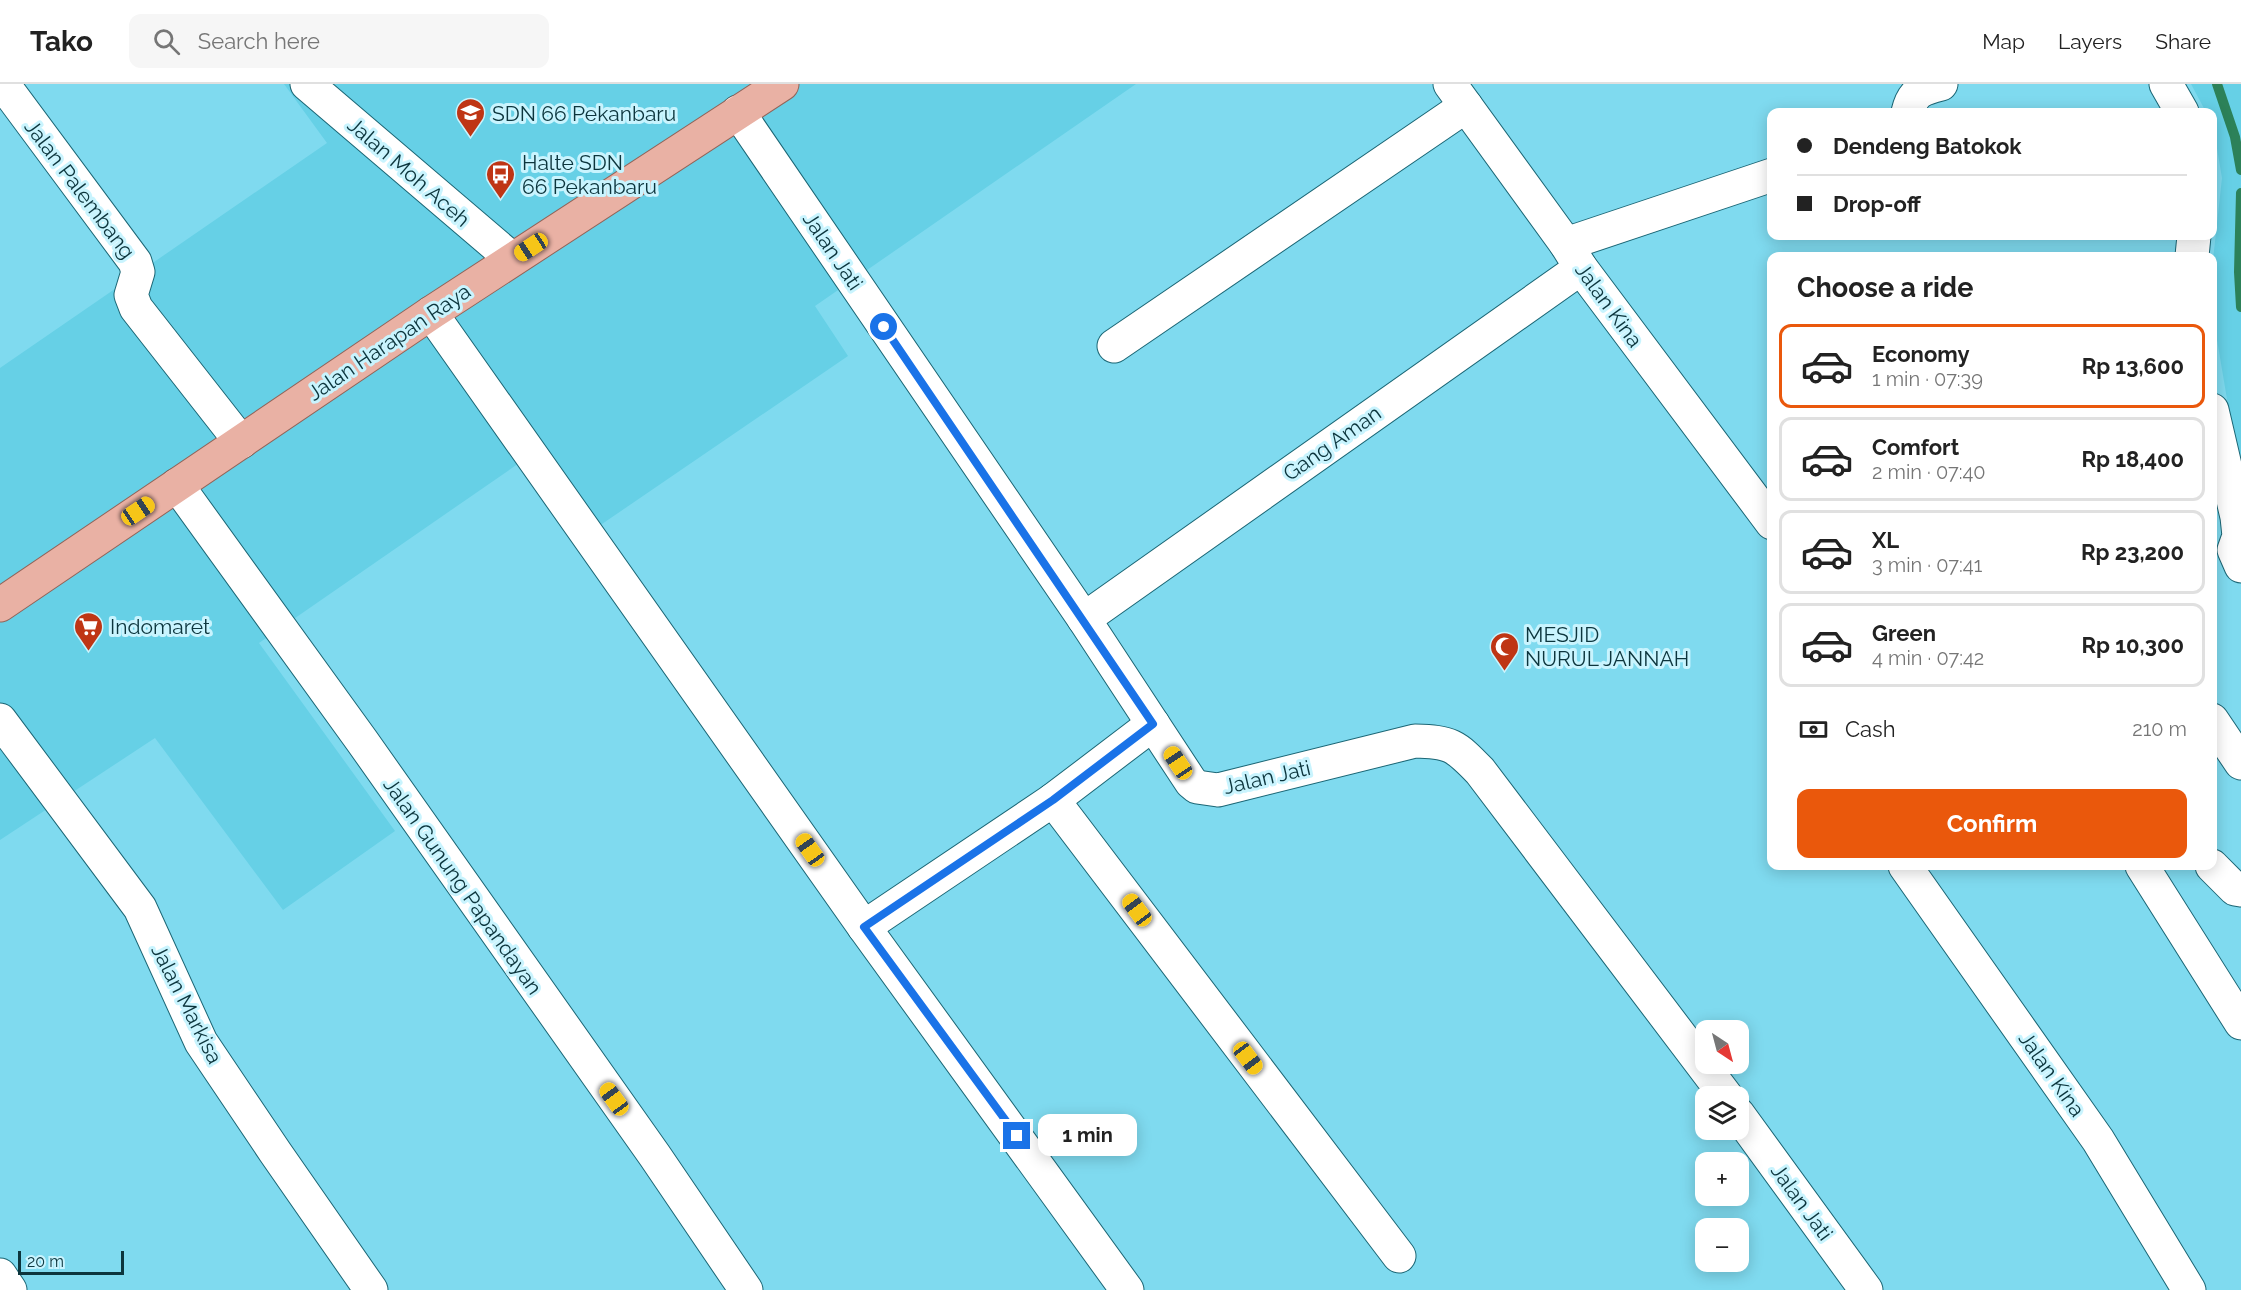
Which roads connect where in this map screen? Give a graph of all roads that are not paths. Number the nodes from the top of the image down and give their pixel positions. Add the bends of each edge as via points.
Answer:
1 (3, 84) edge
2 (307, 84) edge
3 (782, 84) edge
4 (1941, 84) edge
5 (2166, 84) edge
6 (1458, 95) edge
7 (1909, 108) edge
8 (2180, 108) edge
9 (738, 112) junction
10 (1767, 177) edge
11 (1573, 256) junction
12 (512, 259) junction
13 (431, 313) junction
14 (1114, 345) dead end
15 (2217, 430) edge
16 (241, 442) junction
17 (2230, 482) edge
18 (177, 485) junction
19 (1767, 516) edge
20 (2229, 556) edge
21 (0, 605) edge
22 (1083, 619) junction
23 (0, 720) edge
24 (1153, 724) junction
25 (2217, 727) edge
26 (2241, 763) edge
27 (1053, 800) junction
28 (1908, 870) edge
29 (2145, 870) edge
30 (2216, 870) edge
31 (2241, 890) edge
32 (864, 927) junction
33 (2241, 1023) edge
34 (1718, 1086) edge
35 (1749, 1129) edge
36 (1399, 1256) dead end
37 (371, 1290) edge
38 (746, 1290) edge
39 (1127, 1290) edge
40 (1866, 1290) edge
41 (2189, 1290) edge

1 - 16 street, Jalan Palembang via 135,262 138,272 131,296 136,308
2 - 12 street, Jalan Moh Aceh
3 - 9 main road, Jalan Harapan Raya
4 - 7 street via 1920,90
5 - 8 street
6 - 11 street, Jalan Kina
6 - 14 street
9 - 12 main road, Jalan Harapan Raya
9 - 22 street, Jalan Jati
10 - 11 street, Gang Aman
11 - 19 street, Jalan Kina
11 - 22 street, Gang Aman
12 - 13 main road, Jalan Harapan Raya
13 - 16 main road, Jalan Harapan Raya
13 - 32 street
15 - 17 street
16 - 18 main road, Jalan Harapan Raya
17 - 20 street via 2239,536
18 - 21 main road, Jalan Harapan Raya
18 - 38 street, Jalan Gunung Papandayan via 362,741
22 - 24 street, Jalan Jati
23 - 37 street, Jalan Markisa via 140,908 201,1042
24 - 27 street
24 - 34 street, Jalan Jati via 1191,782 1206,790 1415,741 1440,741 1458,748
25 - 26 street
27 - 32 street
27 - 36 street
28 - 41 street, Jalan Kina via 2098,1140
29 - 33 street
30 - 31 street via 2235,890
32 - 39 street
35 - 40 street, Jalan Jati

